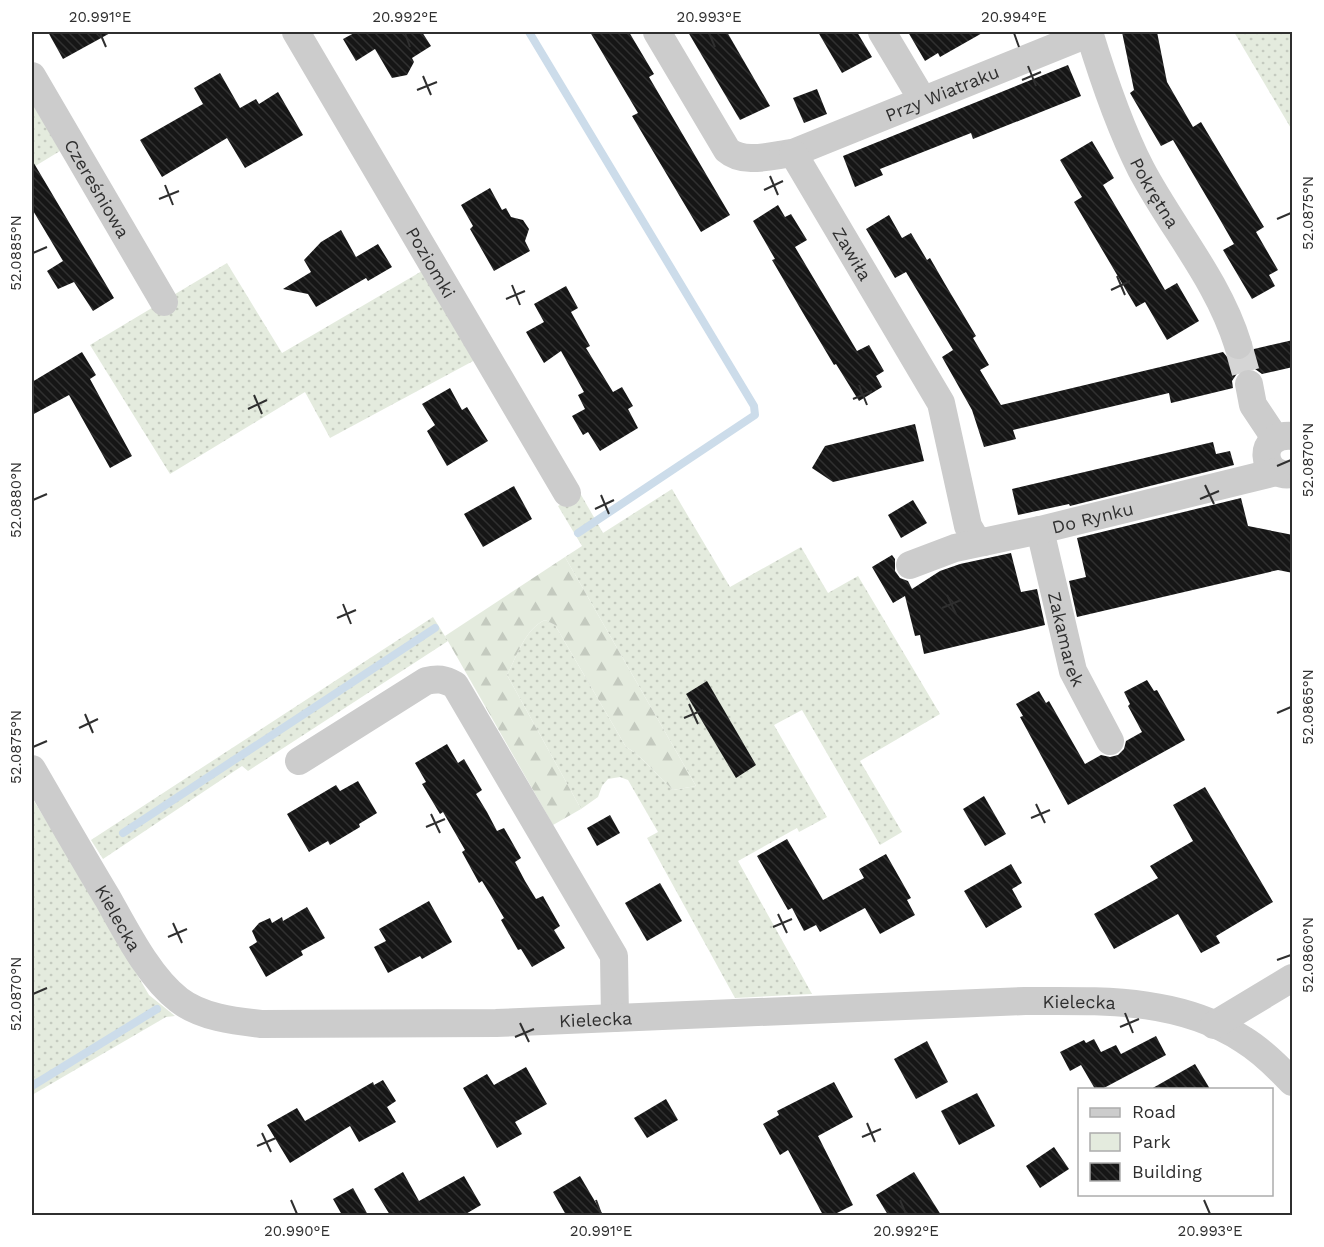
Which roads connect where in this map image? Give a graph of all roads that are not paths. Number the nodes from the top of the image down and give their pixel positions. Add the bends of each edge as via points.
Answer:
1 (296, 32) edge
2 (657, 32) edge
3 (882, 32) edge
4 (1089, 32) edge
5 (32, 76) edge
6 (922, 99) junction
7 (793, 153) junction
8 (164, 302) dead end
9 (1238, 345) tunnel mouth
10 (1248, 384) tunnel mouth
11 (1284, 437) edge
12 (1284, 473) edge
13 (567, 493) dead end
14 (1040, 530) junction
15 (984, 542) junction
16 (910, 564) dead end
17 (1110, 741) dead end
18 (299, 761) dead end
19 (32, 769) edge
20 (1293, 978) edge
21 (615, 1018) junction
22 (1214, 1025) junction
23 (1293, 1082) edge

1 - 13 street, Poziomki
2 - 7 street via 727,150 742,158
3 - 6 street
4 - 6 street, Przy Wiatraku
4 - 9 street, Pokrętna via 1124,132 1142,170 1230,319
5 - 8 street, Czereśniowa
6 - 7 street, Przy Wiatraku
7 - 15 street, Zawiła via 941,403 968,526 975,538
10 - 11 street via 1253,405
11 - 12 street via 1269,444 1266,452 1267,460
12 - 14 street, Do Rynku
14 - 15 street, Do Rynku
14 - 17 street, Zakamarek via 1073,671
15 - 16 street, Do Rynku
18 - 21 street via 418,685 436,678 455,685 614,956
19 - 21 street, Kielecka via 147,963 179,1000 201,1011 261,1024 475,1024
20 - 22 street
21 - 22 street, Kielecka via 1104,1000 1168,1009
22 - 23 street, Kielecka via 1243,1039

